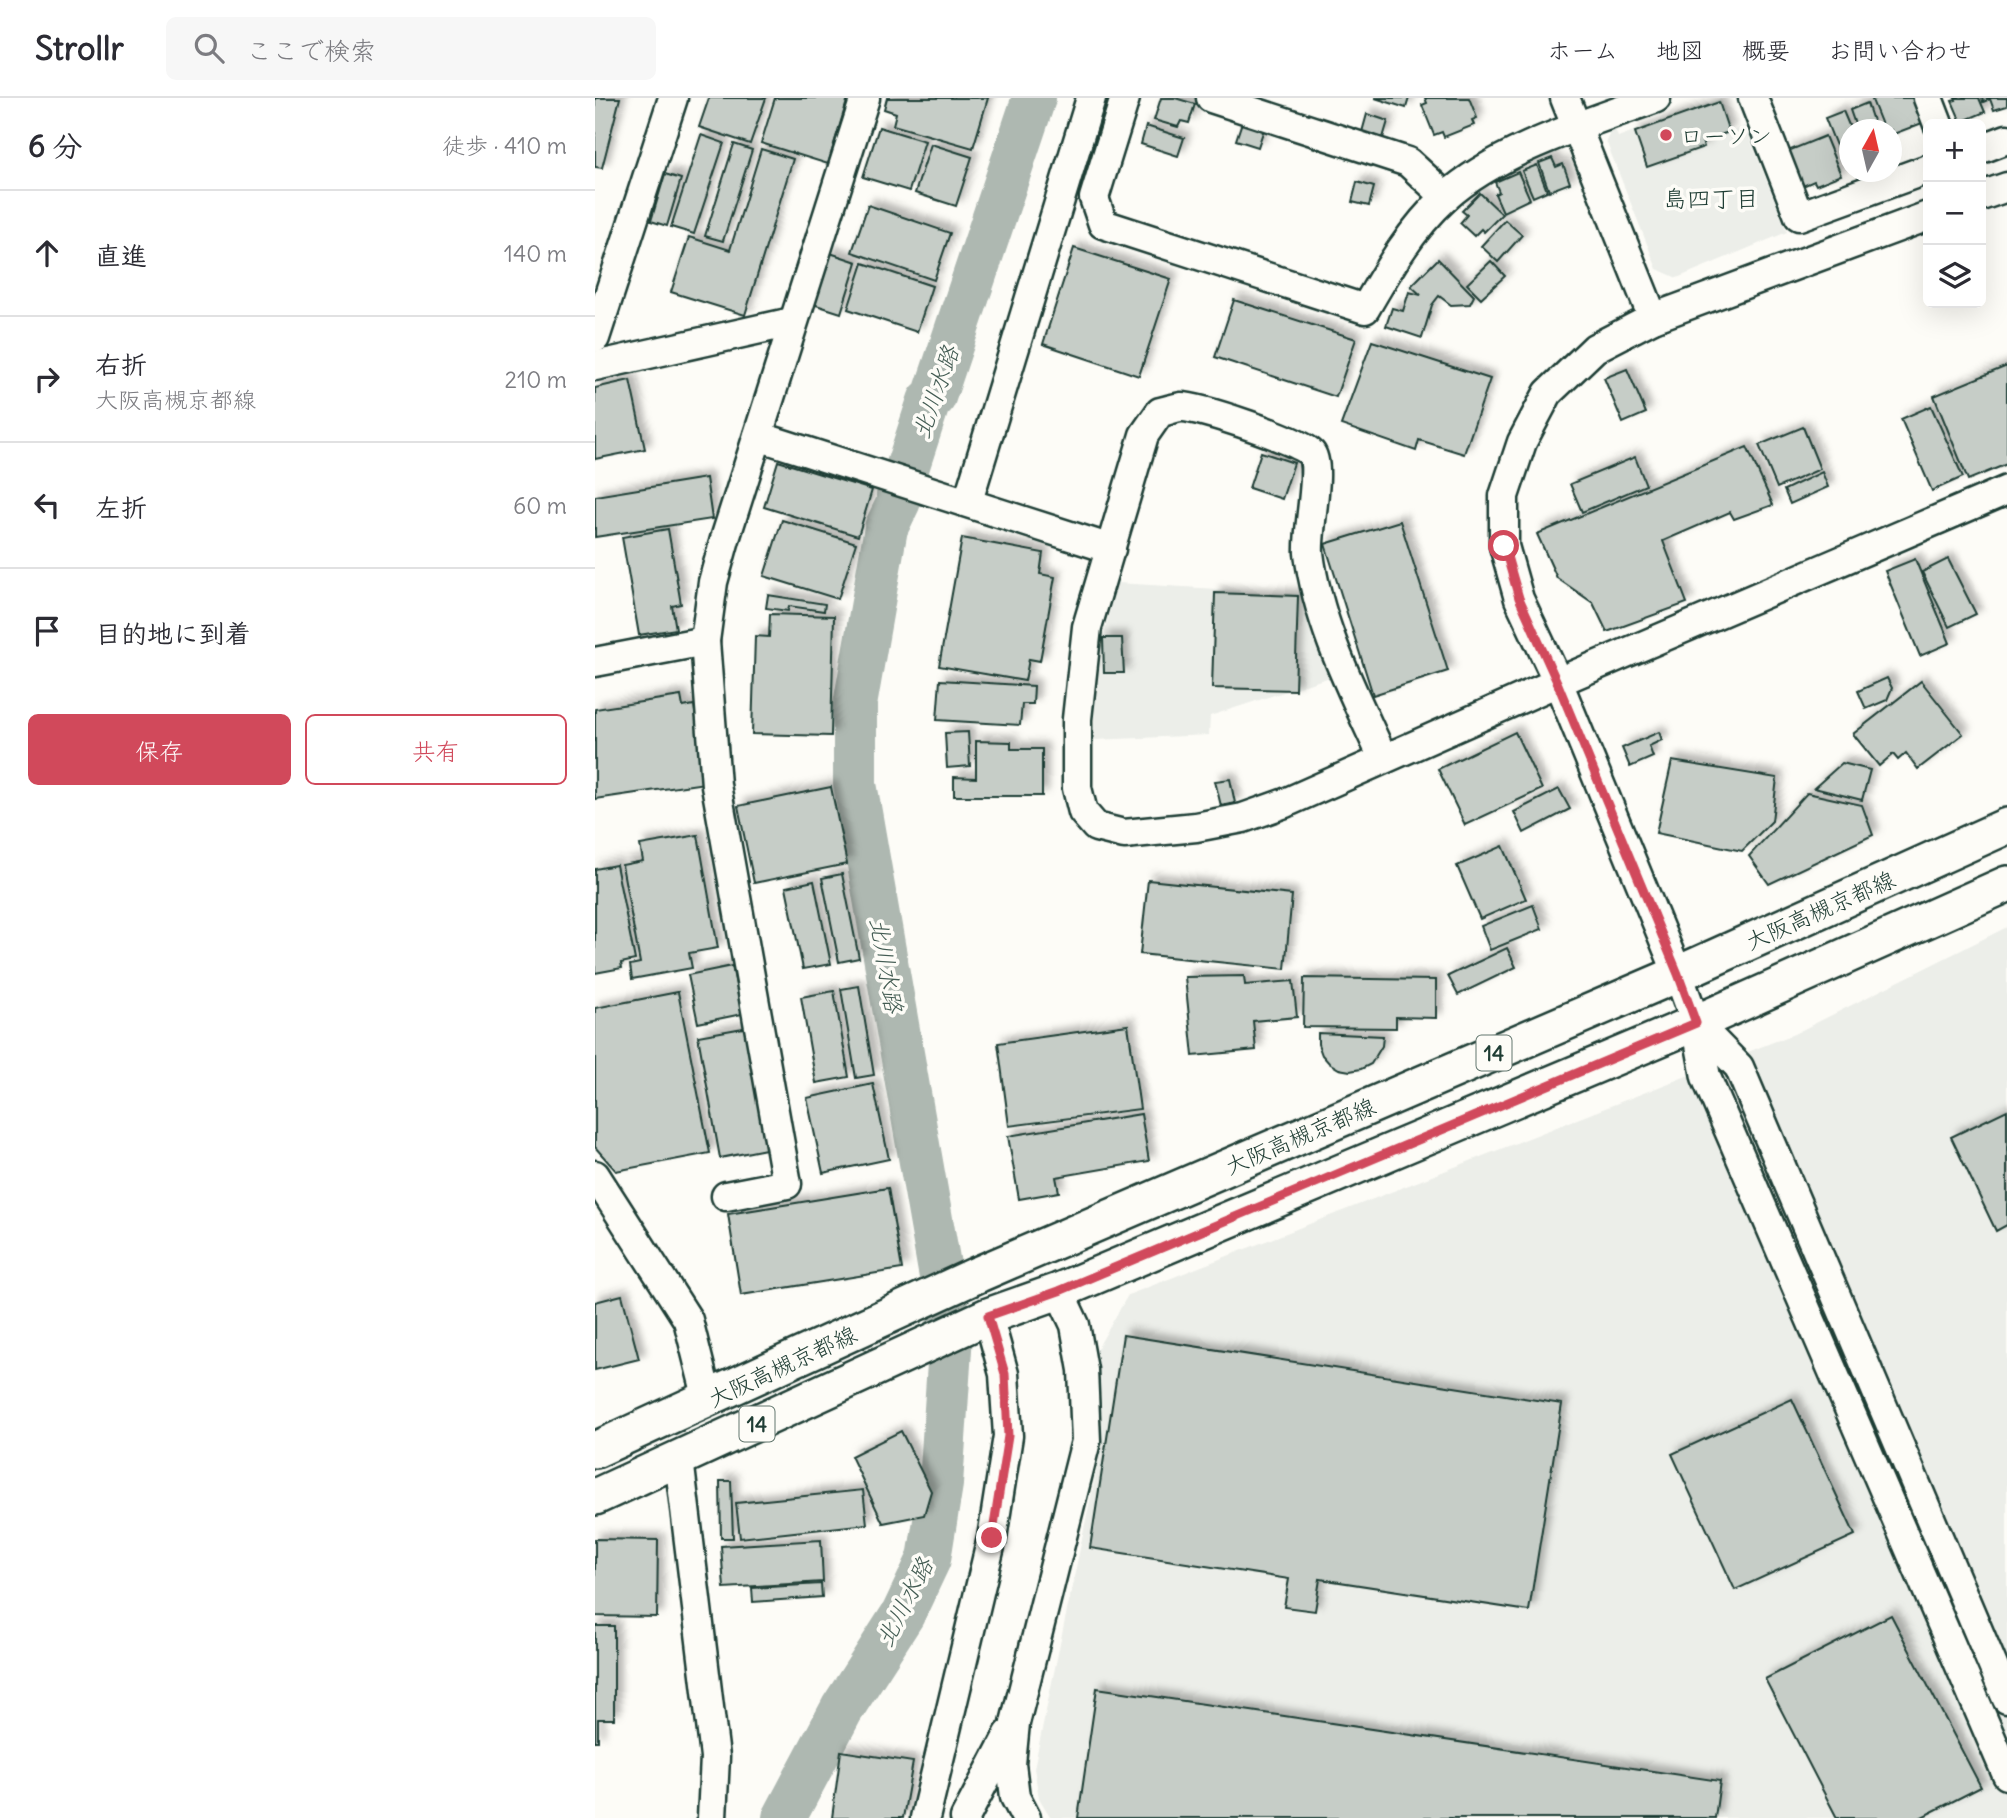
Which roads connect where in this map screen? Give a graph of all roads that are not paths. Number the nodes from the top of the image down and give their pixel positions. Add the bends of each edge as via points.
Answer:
1 (673, 98) edge
2 (865, 98) edge
3 (1091, 98) edge
4 (1125, 98) edge
5 (1211, 98) edge
6 (1565, 98) edge
7 (1657, 98) edge
8 (1753, 98) edge
9 (1928, 98) edge
10 (1936, 119) edge
11 (1576, 128) junction
12 (2007, 139) edge
13 (1986, 147) edge
14 (1923, 171) edge
15 (2007, 187) edge
16 (1986, 195) edge
17 (1446, 197) junction
18 (1923, 218) edge
19 (1653, 318) junction
20 (792, 322) junction
21 (595, 338) edge
22 (595, 366) edge
23 (758, 436) junction
24 (2007, 489) edge
25 (968, 501) junction
26 (1111, 549) junction
27 (705, 642) junction
28 (595, 662) edge
29 (1557, 682) junction
30 (1383, 758) junction
31 (2007, 826) edge
32 (2007, 884) edge
33 (1678, 974) junction
34 (1696, 1023) junction
35 (595, 1175) edge
36 (726, 1196) dead end
37 (1059, 1291) junction
38 (982, 1319) junction
39 (708, 1400) junction
40 (595, 1450) edge
41 (679, 1459) junction
42 (595, 1497) edge
43 (2007, 1699) edge
44 (1015, 1723) junction
45 (2007, 1775) edge
46 (712, 1818) edge
47 (925, 1818) edge
48 (965, 1818) edge
49 (1026, 1818) edge

1 - 21 street
2 - 20 street
3 - 25 street
4 - 17 street via 1094,198 1103,224 1365,309 1397,254
5 - 17 street via 1408,162
6 - 11 street
7 - 11 street
8 - 14 street via 1799,216
9 - 10 street
11 - 17 street via 1492,164
11 - 19 street
12 - 13 street
15 - 16 street
18 - 19 street
19 - 29 street via 1595,348 1548,393 1523,442 1504,496 1504,546 1519,598
20 - 22 street
20 - 23 street
23 - 25 street
23 - 27 street via 713,582
24 - 29 street
25 - 26 street
26 - 30 street via 1087,628 1077,719 1077,788 1083,812 1095,827 1124,834 1243,818
26 - 30 street via 1145,435 1160,412 1182,407 1200,410 1297,443 1312,454 1316,469 1309,550 1316,593
27 - 28 street
27 - 36 street via 716,785 787,1184
29 - 30 street
29 - 33 street
31 - 33 main road, 大阪高槻京都線 / 14
32 - 34 main road, 大阪高槻京都線 / 14
33 - 34 street
33 - 39 main road, 大阪高槻京都線 / 14 via 979,1275
34 - 37 main road, 大阪高槻京都線 / 14
34 - 43 street via 1739,1067
34 - 45 street via 1706,1077
35 - 39 street via 688,1320
37 - 38 main road, 大阪高槻京都線 / 14
37 - 44 street via 1075,1325 1083,1370 1086,1441
38 - 41 main road, 大阪高槻京都線 / 14
38 - 47 street via 1005,1374 1008,1436 992,1538
39 - 40 main road, 大阪高槻京都線 / 14
41 - 42 main road, 大阪高槻京都線 / 14
41 - 46 street via 715,1757
44 - 48 street
44 - 49 street via 1013,1786

